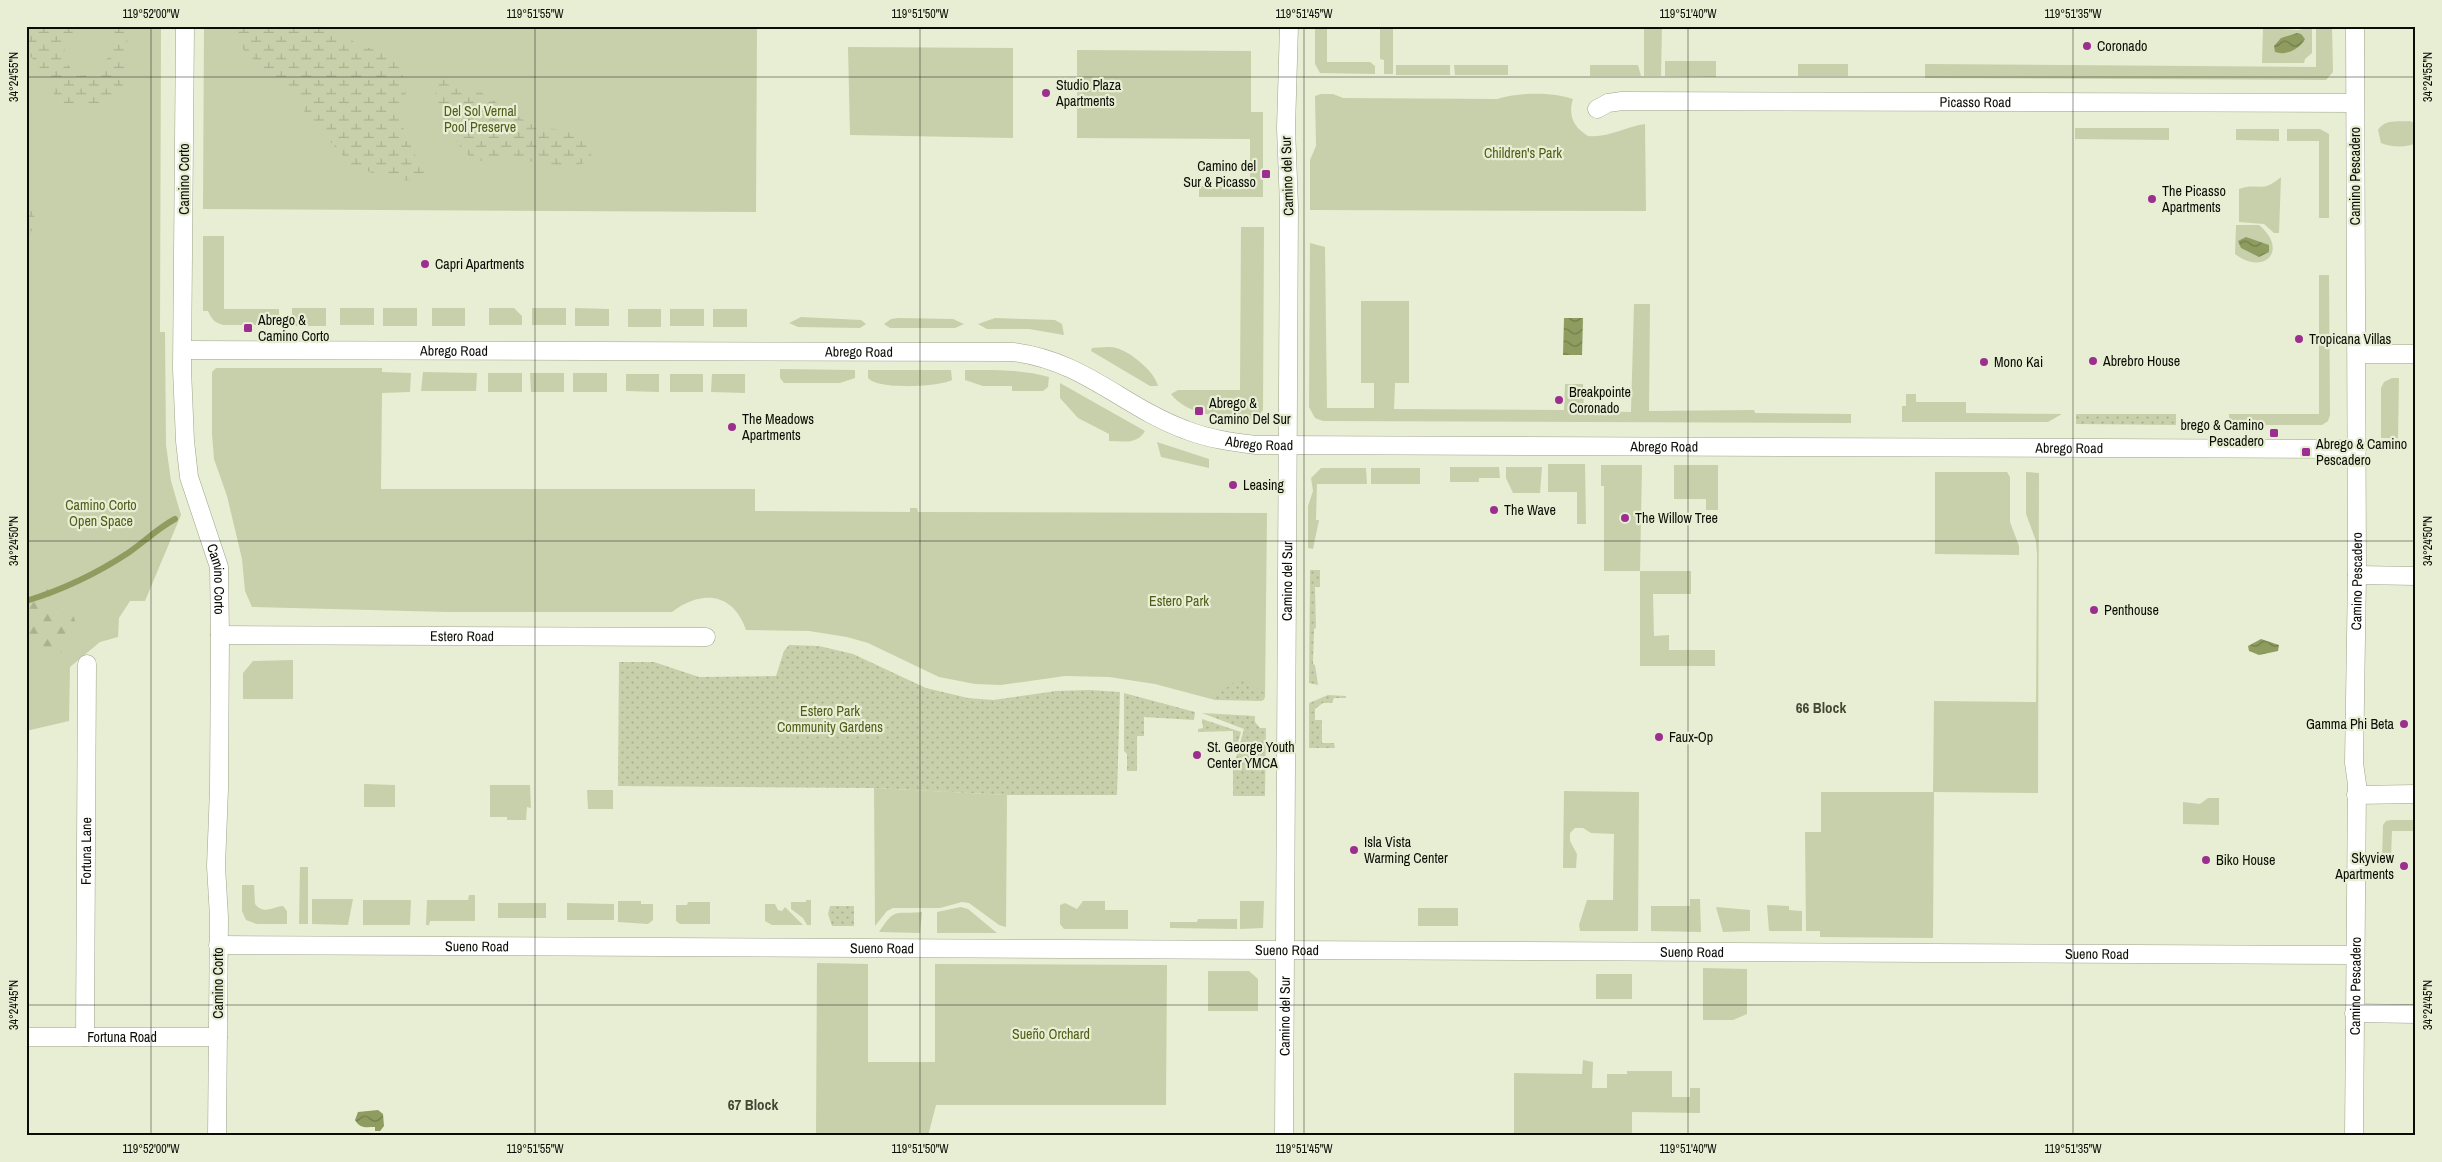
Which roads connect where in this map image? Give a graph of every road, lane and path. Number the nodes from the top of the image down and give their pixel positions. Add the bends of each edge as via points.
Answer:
1 (185, 26) edge
2 (1289, 26) edge
3 (2355, 26) edge
4 (2355, 103) junction
5 (1597, 109) dead end
6 (183, 350) junction
7 (2357, 354) junction
8 (2416, 354) edge
9 (1288, 445) junction
10 (2357, 449) junction
11 (2357, 575) junction
12 (2416, 576) edge
13 (220, 635) junction
14 (706, 637) dead end
15 (87, 664) dead end
16 (2416, 794) edge
17 (2356, 795) junction
18 (218, 945) junction
19 (1286, 949) junction
20 (2355, 955) junction
21 (2354, 1013) junction
22 (2416, 1014) edge
23 (26, 1036) edge
24 (85, 1037) junction
25 (218, 1037) junction
26 (217, 1136) edge
27 (1284, 1136) edge
28 (2354, 1136) edge

1 - 6 street, Camino Corto
2 - 9 street, Camino del Sur via 1286,128 1289,206
3 - 4 street, Camino Pescadero
4 - 5 street, Picasso Road via 1622,101
4 - 7 street, Camino Pescadero
6 - 9 street, Abrego Road via 1014,352 1035,354 1062,363 1185,430 1219,440
6 - 13 street, Camino Corto via 189,477 219,567
7 - 8 street
7 - 10 street, Camino Pescadero
9 - 10 street, Abrego Road
9 - 19 street, Camino del Sur
10 - 11 street, Camino Pescadero
11 - 12 street
11 - 17 street, Camino Pescadero
13 - 14 street, Estero Road
13 - 18 street, Camino Corto via 216,866
15 - 24 street, Fortuna Lane
16 - 17 street
17 - 20 street, Camino Pescadero
18 - 19 street, Sueno Road
18 - 25 street, Camino Corto
19 - 20 street, Sueno Road
19 - 27 street, Camino del Sur
20 - 21 street, Camino Pescadero
21 - 22 street
21 - 28 street, Camino Pescadero
23 - 24 street, Fortuna Road
24 - 25 street, Fortuna Road
25 - 26 street, Camino Corto

